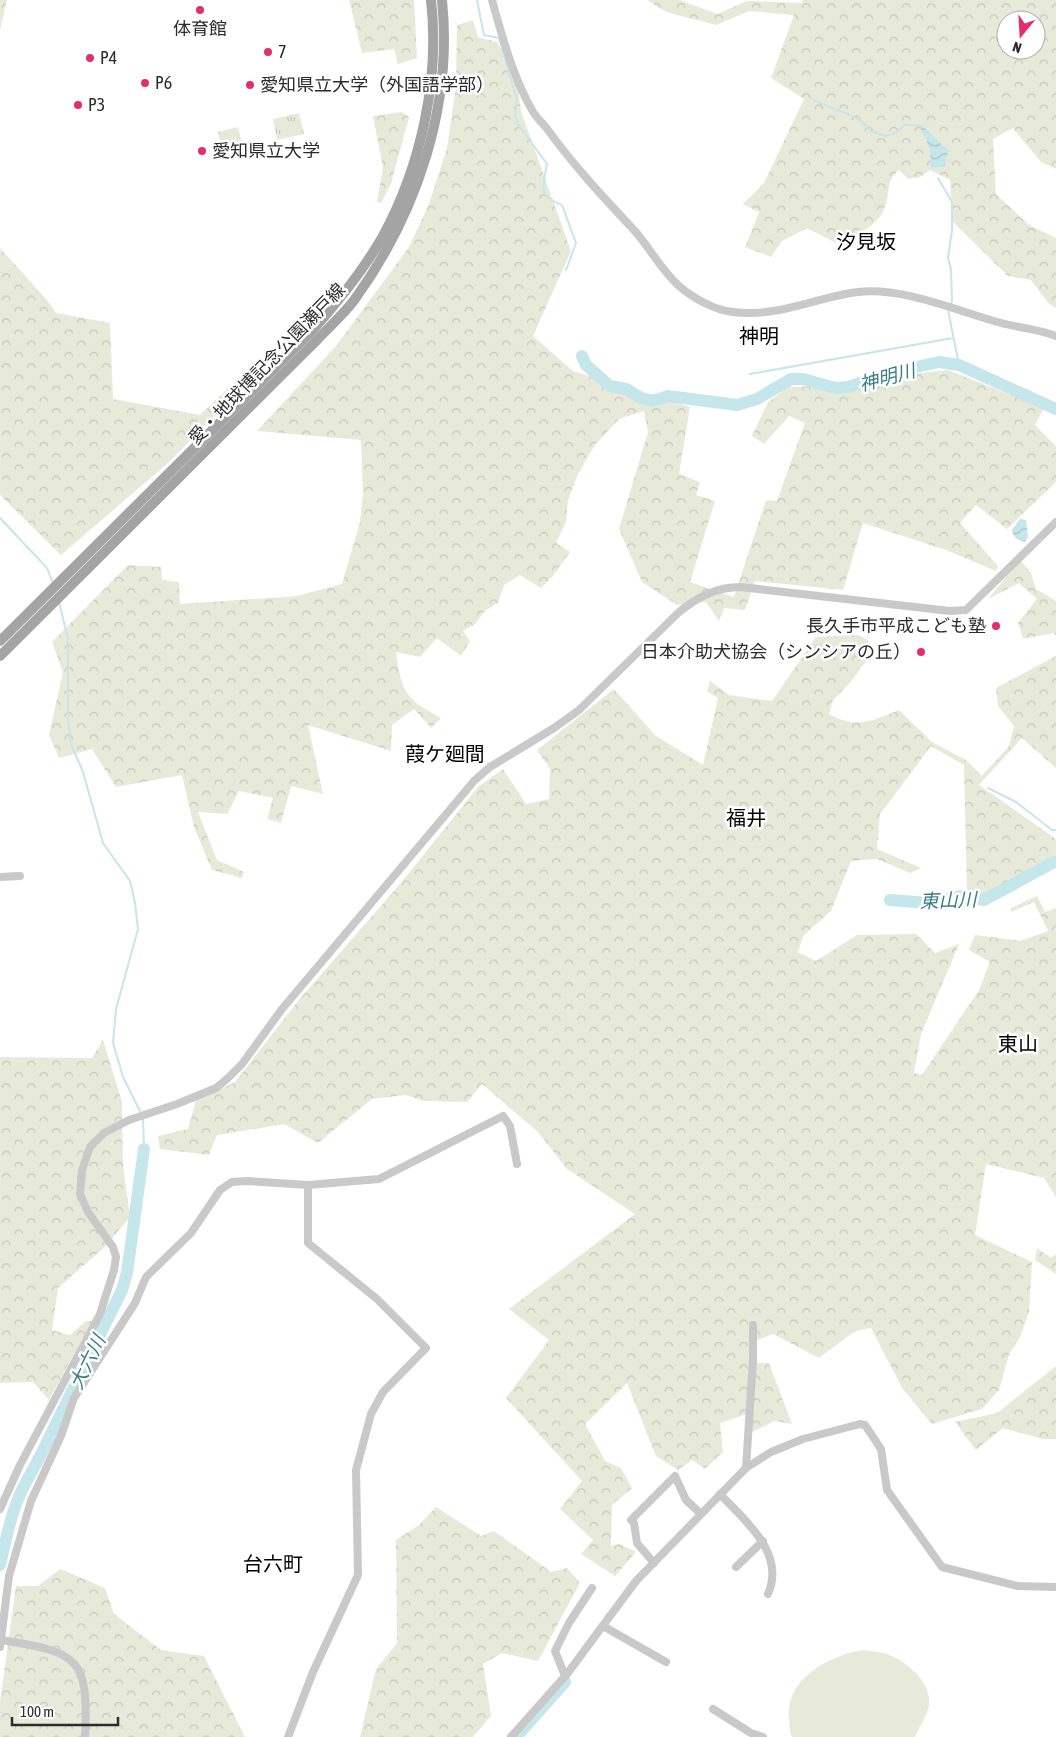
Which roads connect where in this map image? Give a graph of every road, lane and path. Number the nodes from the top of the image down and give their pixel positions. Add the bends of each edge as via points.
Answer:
1 (431, 0) edge
2 (442, 0) edge
3 (492, 0) edge
4 (1056, 336) edge
5 (1056, 522) edge
6 (66, 582) junction
7 (0, 641) edge
8 (0, 656) edge
9 (20, 876) dead end
10 (0, 877) edge
11 (517, 1164) dead end
12 (308, 1185) junction
13 (752, 1325) dead end
14 (746, 1468) junction
15 (720, 1494) junction
16 (0, 1510) edge
17 (701, 1514) junction
18 (763, 1542) junction
19 (654, 1563) junction
20 (736, 1567) dead end
21 (1056, 1587) edge
22 (592, 1588) dead end
23 (768, 1594) dead end
24 (603, 1626) junction
25 (1, 1644) edge
26 (666, 1662) dead end
27 (564, 1676) junction
28 (713, 1709) dead end
29 (750, 1735) edge
30 (85, 1737) edge
31 (288, 1737) edge
32 (511, 1737) edge
33 (763, 1737) edge

1 - 6 main road, 愛・地球博記念公園瀬戸線 via 432,59 424,124 402,194 382,236 345,294 310,333
2 - 6 main road, 愛・地球博記念公園瀬戸線 via 442,69 436,121 412,196 374,270 354,300 316,341
3 - 4 street via 511,64 532,110 666,272 697,298 730,312 752,314 806,305 836,296 884,292
5 - 16 street via 966,610 950,611 741,587 727,587 693,601 579,710 490,767 474,781 282,1008 242,1064 228,1078 216,1088 129,1120 104,1133 90,1147 82,1170 80,1194 88,1212 113,1247 116,1257 109,1289 100,1314 16,1472
6 - 7 main road, 愛・地球博記念公園瀬戸線
6 - 8 main road, 愛・地球博記念公園瀬戸線
9 - 10 street
11 - 12 street via 510,1126 503,1116 379,1179
12 - 25 street via 232,1182 220,1190 178,1247 146,1277 135,1303 74,1398 61,1436 30,1501 8,1576
12 - 31 street via 308,1243 377,1300 426,1348 383,1392 371,1414 356,1470 358,1575 313,1672
13 - 14 street
14 - 15 street
14 - 21 street via 770,1452 803,1439 865,1425 881,1449 887,1490 942,1567 1018,1586
15 - 17 street
15 - 18 street
17 - 19 street
17 - 19 street via 686,1500 675,1476 631,1520 637,1543
18 - 20 street
18 - 23 street via 770,1552 772,1584
19 - 24 street via 636,1581
22 - 27 street via 554,1650
24 - 26 street
24 - 27 street
25 - 30 street via 46,1648 68,1656 76,1664 84,1681 87,1702
27 - 32 street
28 - 29 street
29 - 33 street

